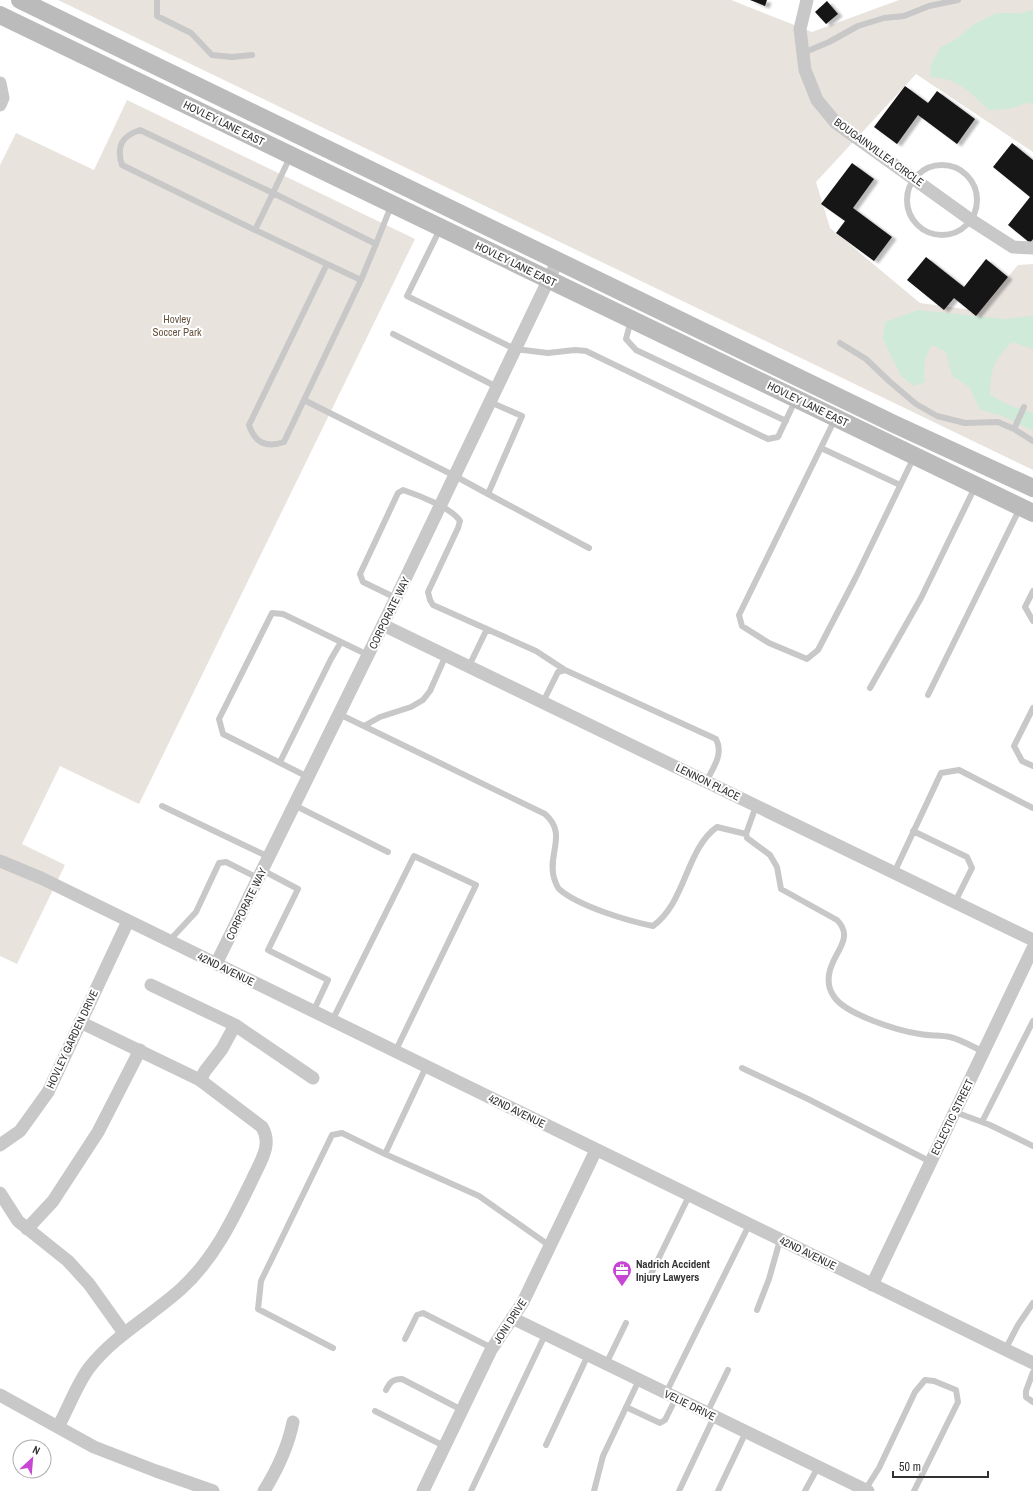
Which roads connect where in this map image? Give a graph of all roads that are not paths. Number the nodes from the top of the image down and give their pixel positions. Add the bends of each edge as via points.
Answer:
1 (20, 0) edge
2 (158, 0) edge
3 (807, 0) edge
4 (958, 0) edge
5 (0, 15) edge
6 (803, 52) junction
7 (252, 55) dead end
8 (0, 83) edge
9 (0, 105) edge
10 (291, 155) junction
11 (383, 175) junction
12 (914, 178) junction
13 (273, 193) junction
14 (392, 204) junction
15 (971, 220) junction
16 (441, 228) junction
17 (255, 230) junction
18 (376, 244) junction
19 (1033, 248) edge
20 (558, 260) junction
21 (327, 264) junction
22 (361, 280) junction
23 (549, 280) junction
24 (631, 319) junction
25 (393, 334) dead end
26 (840, 343) dead end
27 (515, 350) junction
28 (497, 387) junction
29 (796, 399) junction
30 (304, 400) junction
31 (490, 402) junction
32 (1024, 407) dead end
33 (836, 418) junction
34 (886, 420) junction
35 (786, 421) junction
36 (1014, 429) junction
37 (1033, 441) edge
38 (821, 448) junction
39 (914, 456) junction
40 (455, 476) junction
41 (900, 485) junction
42 (976, 485) junction
43 (1033, 488) edge
44 (488, 494) junction
45 (440, 506) junction
46 (1027, 510) edge
47 (590, 548) dead end
48 (1033, 591) edge
49 (396, 598) junction
50 (1033, 621) edge
51 (383, 625) junction
52 (487, 629) junction
53 (341, 642) junction
54 (368, 655) junction
55 (446, 655) junction
56 (469, 666) junction
57 (565, 670) junction
58 (870, 688) dead end
59 (928, 695) dead end
60 (543, 702) junction
61 (1033, 708) edge
62 (339, 714) junction
63 (364, 726) junction
64 (280, 762) junction
65 (1033, 766) edge
66 (308, 776) junction
67 (706, 782) junction
68 (294, 805) junction
69 (162, 806) dead end
70 (756, 806) junction
71 (1033, 808) edge
72 (913, 831) junction
73 (746, 834) junction
74 (388, 852) dead end
75 (269, 856) junction
76 (0, 861) edge
77 (894, 873) junction
78 (260, 874) junction
79 (955, 902) junction
80 (128, 921) junction
81 (169, 941) junction
82 (1033, 948) edge
83 (216, 964) junction
84 (151, 985) dead end
85 (313, 1012) junction
86 (332, 1021) junction
87 (1033, 1021) edge
88 (80, 1022) junction
89 (235, 1025) junction
90 (140, 1050) junction
91 (395, 1052) junction
92 (984, 1052) junction
93 (426, 1067) junction
94 (742, 1068) dead end
95 (313, 1078) dead end
96 (200, 1080) junction
97 (955, 1112) junction
98 (982, 1122) junction
99 (0, 1145) edge
100 (1033, 1146) edge
101 (596, 1150) junction
102 (385, 1154) junction
103 (931, 1162) junction
104 (0, 1194) edge
105 (689, 1196) junction
106 (749, 1225) junction
107 (27, 1229) junction
108 (780, 1240) junction
109 (550, 1246) junction
110 (649, 1278) dead end
111 (872, 1285) junction
112 (1033, 1303) edge
113 (757, 1310) dead end
114 (512, 1318) junction
115 (626, 1323) dead end
116 (124, 1333) junction
117 (545, 1335) junction
118 (405, 1339) dead end
119 (333, 1348) dead end
120 (492, 1348) junction
121 (1005, 1350) junction
122 (588, 1355) junction
123 (1033, 1363) edge
124 (606, 1364) junction
125 (728, 1370) dead end
126 (1033, 1372) edge
127 (640, 1380) junction
128 (386, 1390) dead end
129 (0, 1395) edge
130 (671, 1396) junction
131 (1033, 1402) edge
132 (626, 1407) junction
133 (462, 1410) junction
134 (375, 1411) dead end
135 (711, 1415) junction
136 (293, 1422) dead end
137 (58, 1427) junction
138 (746, 1432) junction
139 (546, 1445) dead end
140 (444, 1446) junction
141 (818, 1467) junction
142 (866, 1490) edge
143 (213, 1491) edge
144 (264, 1491) edge
145 (422, 1491) edge
146 (471, 1491) edge
147 (594, 1491) edge
148 (679, 1491) edge
149 (718, 1491) edge
150 (805, 1491) edge
151 (914, 1491) edge

1 - 11 street, HOVLEY LANE EAST
2 - 7 lane via 157,16 191,33 212,55
3 - 6 street, BOUGAINVILLEA CIRCLE via 800,29
4 - 6 lane via 858,26 829,42
5 - 10 street, HOVLEY LANE EAST
6 - 12 street, BOUGAINVILLEA CIRCLE via 805,70 817,100 836,123
8 - 9 street via 3,98
10 - 11 street via 307,151 325,154
10 - 13 lane
10 - 14 street, HOVLEY LANE EAST
11 - 20 street, HOVLEY LANE EAST
12 - 15 street, BOUGAINVILLEA CIRCLE
12 - 15 lane via 932,165 953,166 963,171 971,179 978,200
12 - 15 lane via 906,195 906,204 920,228 938,235 947,235 956,232
13 - 17 lane
13 - 17 lane via 140,130 129,134 121,143 119,155 122,165
13 - 18 lane
14 - 16 street, HOVLEY LANE EAST
14 - 18 lane
15 - 19 street, BOUGAINVILLEA CIRCLE via 1013,247
16 - 23 street, HOVLEY LANE EAST
16 - 27 lane via 407,296
17 - 21 lane
18 - 22 lane
20 - 23 street, CORPORATE WAY
20 - 34 street, HOVLEY LANE EAST
21 - 22 lane
21 - 30 lane via 249,425 252,435 262,443 274,445 284,442
22 - 30 lane
23 - 24 street, HOVLEY LANE EAST
23 - 27 street, CORPORATE WAY
24 - 29 street, HOVLEY LANE EAST
24 - 35 lane via 626,339 636,350
25 - 28 lane
26 - 36 lane via 866,359 916,404 937,416 965,423 998,422
27 - 28 street, CORPORATE WAY
27 - 35 lane via 548,353 586,351 768,439 778,437
28 - 31 street, CORPORATE WAY
29 - 33 street, HOVLEY LANE EAST
29 - 34 street via 803,394 810,394
29 - 35 lane
30 - 40 lane
31 - 40 street, CORPORATE WAY
31 - 44 lane via 522,416
32 - 36 lane
33 - 38 lane
33 - 39 street, HOVLEY LANE EAST
34 - 43 street, HOVLEY LANE EAST
36 - 37 lane
38 - 41 lane
38 - 41 lane via 739,615 742,626 769,643 807,659 818,650
39 - 41 lane
39 - 42 street, HOVLEY LANE EAST
40 - 44 lane
40 - 45 street, CORPORATE WAY
42 - 46 street, HOVLEY LANE EAST
42 - 58 lane via 921,598
44 - 47 lane
45 - 49 street, CORPORATE WAY
45 - 49 lane via 403,490 398,493 363,564 360,574 363,582
45 - 52 lane via 457,516 460,521 428,592 430,600 433,605
46 - 59 lane
48 - 50 lane via 1025,607
49 - 51 street, CORPORATE WAY
51 - 54 street, CORPORATE WAY
51 - 55 street, LENNON PLACE
52 - 56 lane
52 - 57 lane via 536,651
53 - 54 lane
53 - 64 lane via 330,659
53 - 64 lane via 283,614 272,613 268,620 219,719 223,734
54 - 62 street, CORPORATE WAY
55 - 56 street, LENNON PLACE
55 - 63 lane via 430,691 423,700
56 - 60 street, LENNON PLACE
57 - 60 lane via 558,672
57 - 67 lane via 716,739 720,747 717,760
60 - 67 street, LENNON PLACE
61 - 65 lane via 1014,746 1022,761
62 - 63 lane
62 - 66 street, CORPORATE WAY
63 - 73 lane via 546,814 557,832 553,868 558,888 580,901 627,920 653,926 664,918 708,834 717,828
64 - 66 lane
66 - 68 street, CORPORATE WAY
67 - 70 street, LENNON PLACE
68 - 74 lane
68 - 75 street, CORPORATE WAY
69 - 75 lane
70 - 73 lane
70 - 77 street, LENNON PLACE
71 - 72 lane via 958,770 941,772
72 - 77 lane
72 - 79 lane via 967,857 972,868
73 - 92 lane via 747,838 770,855 777,867 781,890 837,920 844,927 845,935 829,972 829,984 833,996 845,1007 883,1025 921,1035 950,1037
75 - 78 street, CORPORATE WAY
76 - 80 street, 42ND AVENUE
77 - 79 street, LENNON PLACE
78 - 81 lane via 226,862 219,863 196,912
78 - 83 street, CORPORATE WAY
78 - 85 lane via 298,889 268,950 328,980
79 - 82 street, LENNON PLACE
80 - 81 street, 42ND AVENUE
80 - 88 street, HOVLEY GARDEN DRIVE
81 - 83 street, 42ND AVENUE
82 - 92 street, ECLECTIC STREET
83 - 85 street, 42ND AVENUE
84 - 89 street
85 - 86 street, 42ND AVENUE
86 - 91 street, 42ND AVENUE
86 - 91 lane via 414,856 476,885
87 - 98 lane
88 - 90 street
88 - 99 street, HOVLEY GARDEN DRIVE via 48,1092 20,1131
89 - 95 street
89 - 96 street
90 - 96 street
90 - 107 street via 98,1132 53,1201
91 - 93 street, 42ND AVENUE
92 - 97 street, ECLECTIC STREET
93 - 101 street, 42ND AVENUE
93 - 102 lane
94 - 103 lane
96 - 116 street via 262,1127 268,1136 267,1146 229,1226 200,1268 181,1288
97 - 98 lane
97 - 103 street, ECLECTIC STREET
98 - 100 lane
101 - 105 street, 42ND AVENUE
101 - 109 street, JONI DRIVE
102 - 109 lane via 479,1196
102 - 119 lane via 342,1133 332,1135 261,1281 258,1309
103 - 111 street, ECLECTIC STREET
104 - 107 street via 18,1221
105 - 106 street, 42ND AVENUE
105 - 110 lane
106 - 108 street, 42ND AVENUE
106 - 130 lane
107 - 116 street via 68,1261 89,1284
108 - 111 street, 42ND AVENUE
108 - 113 lane
109 - 114 street, JONI DRIVE via 523,1302
111 - 121 street, 42ND AVENUE
112 - 121 lane
114 - 117 street, VELIE DRIVE
114 - 120 street, JONI DRIVE
115 - 124 lane
116 - 137 street via 88,1369
117 - 122 street, VELIE DRIVE
117 - 146 lane
118 - 120 lane via 417,1315 423,1313
120 - 133 street, JONI DRIVE
121 - 123 street, 42ND AVENUE
122 - 124 street, VELIE DRIVE
122 - 139 lane
124 - 127 street, VELIE DRIVE
125 - 135 lane
126 - 131 lane via 1026,1391 1026,1397
127 - 130 street, VELIE DRIVE
127 - 132 lane
128 - 133 lane via 390,1382 402,1379
129 - 137 street
130 - 132 lane via 665,1420 660,1423
130 - 135 street, VELIE DRIVE
132 - 147 lane via 603,1456
133 - 140 street, JONI DRIVE
134 - 140 lane
135 - 138 street, VELIE DRIVE
135 - 148 lane
136 - 144 street via 290,1437 274,1475
137 - 143 street via 94,1447
138 - 141 street, VELIE DRIVE
138 - 149 lane
140 - 145 street, JONI DRIVE
141 - 142 street, VELIE DRIVE
141 - 150 lane
142 - 151 lane via 915,1392 925,1380 934,1381 956,1390 958,1402

